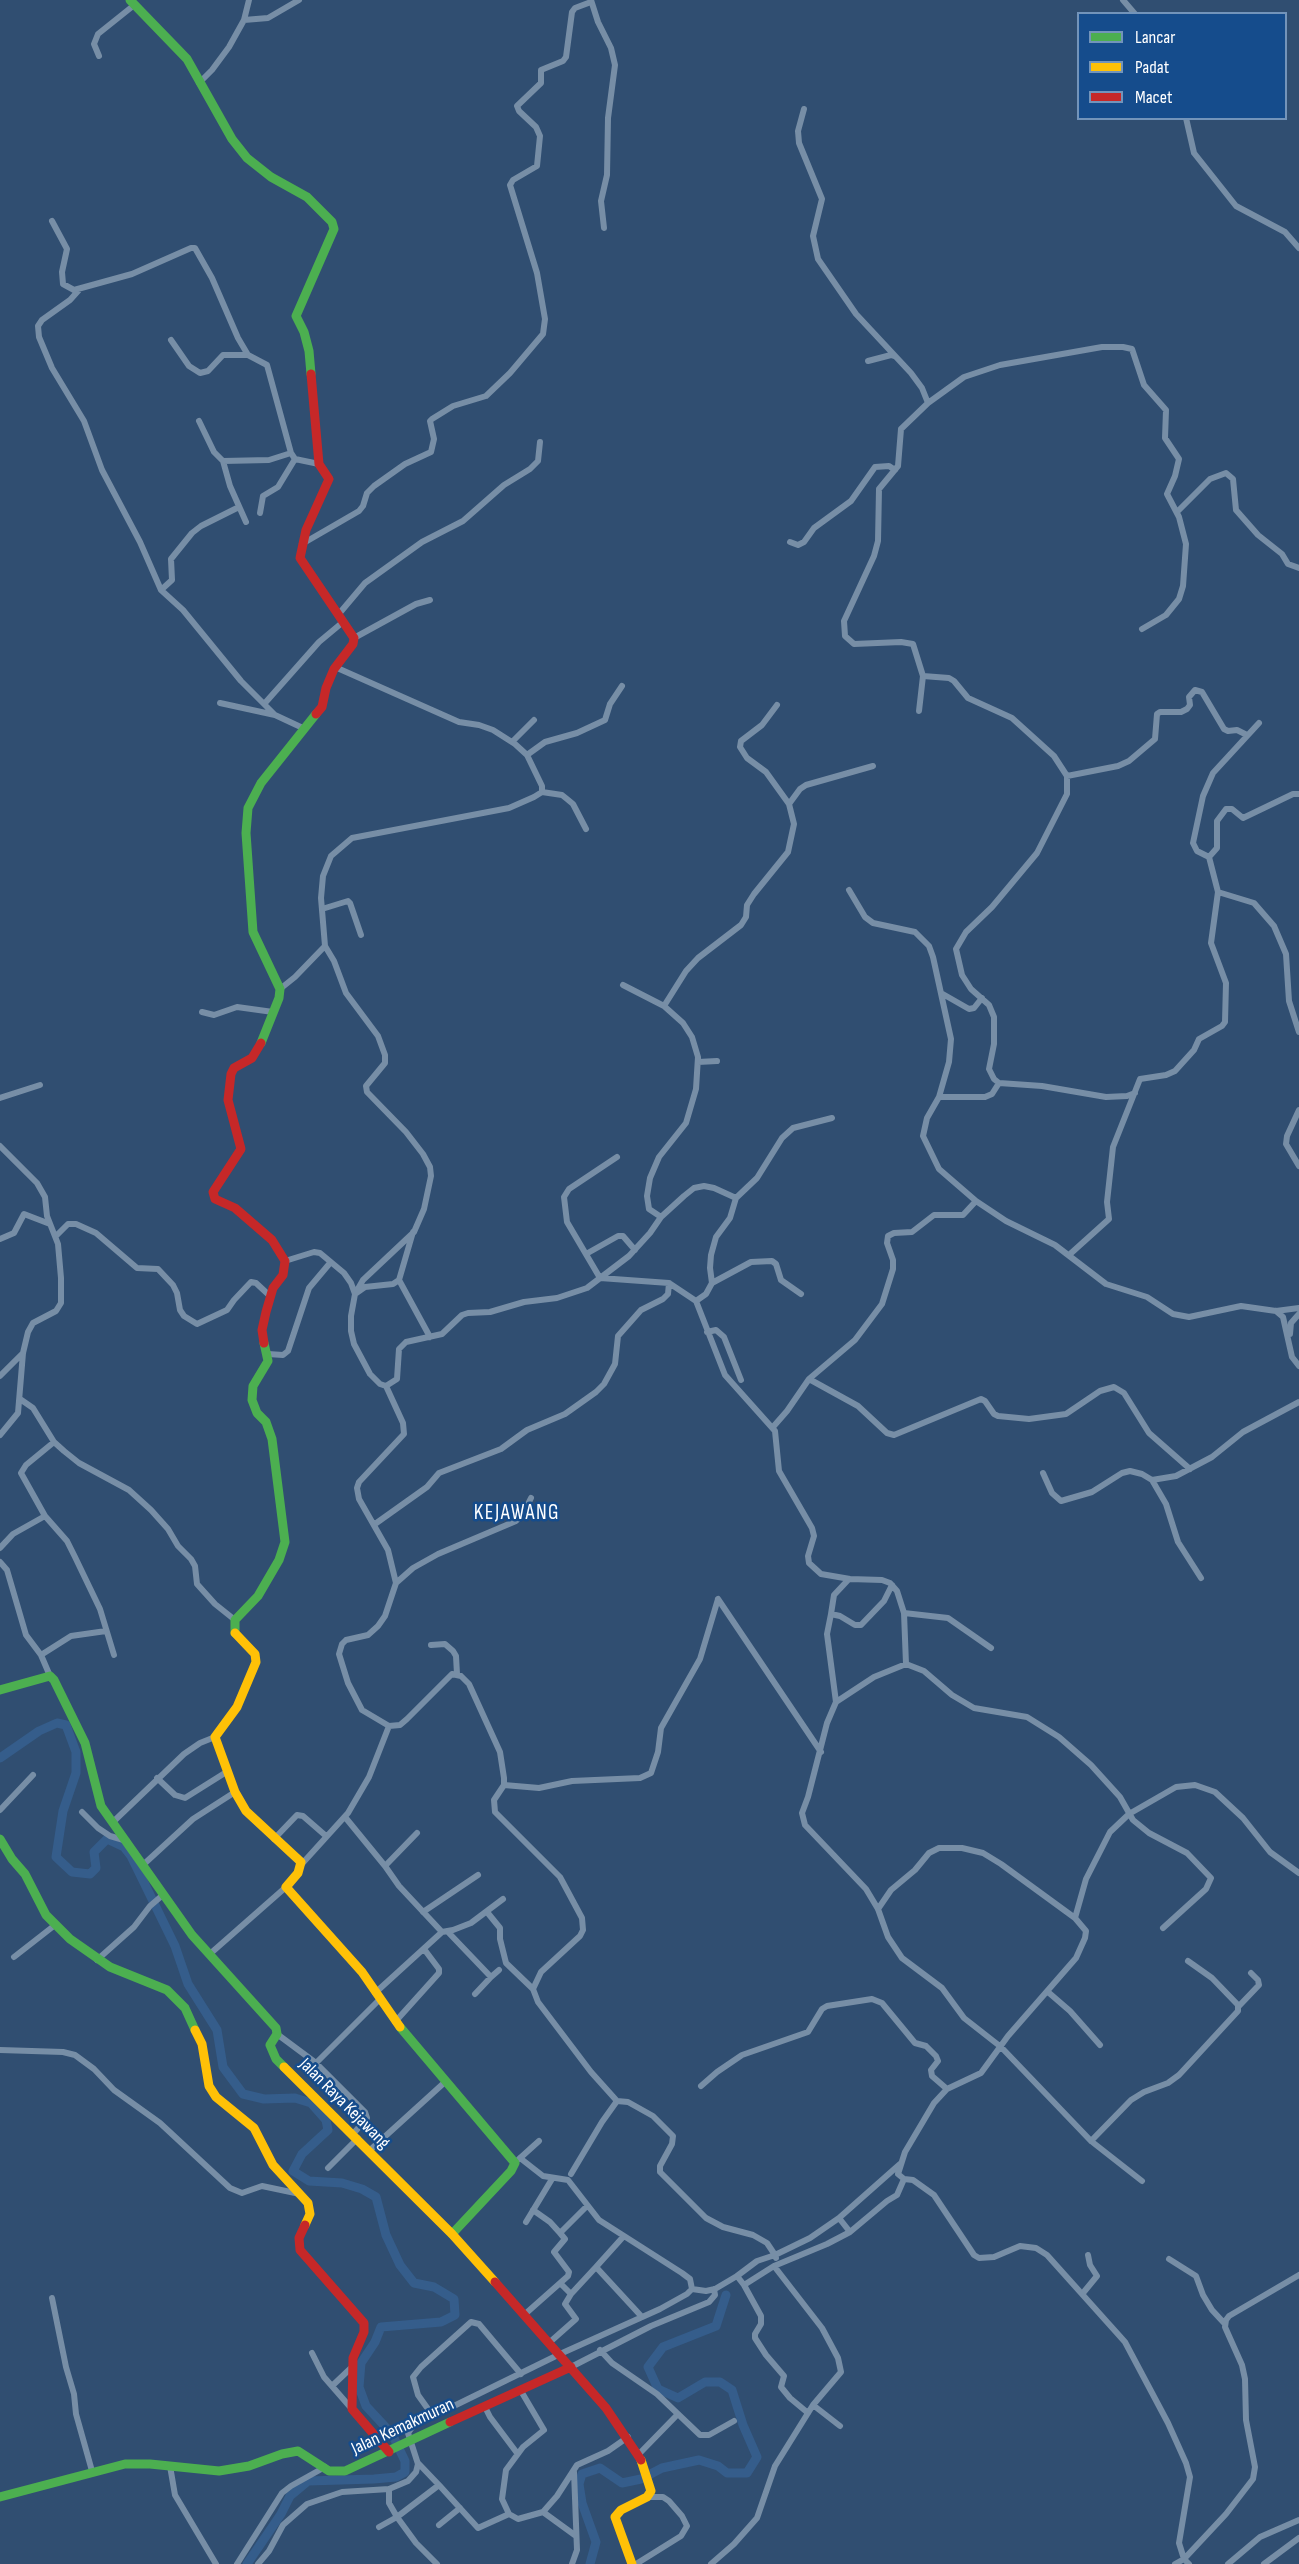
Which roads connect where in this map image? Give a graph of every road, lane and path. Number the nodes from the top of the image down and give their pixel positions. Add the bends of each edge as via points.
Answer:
1 (249, 0) edge
2 (299, 0) edge
3 (1124, 0) edge
4 (591, 1) edge
5 (132, 3) edge
6 (1133, 12) edge
7 (244, 20) junction
8 (99, 56) dead end
9 (199, 82) junction
10 (804, 109) dead end
11 (1186, 120) edge
12 (52, 222) dead end
13 (604, 228) dead end
14 (1299, 248) edge
15 (79, 290) junction
16 (171, 340) dead end
17 (248, 355) junction
18 (895, 356) junction
19 (868, 361) dead end
20 (928, 403) junction
21 (199, 421) dead end
22 (540, 442) dead end
23 (293, 456) junction
24 (223, 461) junction
25 (320, 466) junction
26 (895, 470) junction
27 (239, 507) junction
28 (1177, 512) junction
29 (260, 513) dead end
30 (246, 522) dead end
31 (790, 542) dead end
32 (302, 544) junction
33 (1299, 568) edge
34 (160, 590) junction
35 (430, 600) dead end
36 (340, 618) junction
37 (1142, 629) dead end
38 (354, 638) junction
39 (332, 673) junction
40 (923, 676) junction
41 (622, 686) dead end
42 (220, 703) dead end
43 (265, 703) junction
44 (777, 705) dead end
45 (919, 711) dead end
46 (275, 715) junction
47 (534, 720) dead end
48 (1259, 723) dead end
49 (305, 729) junction
50 (1247, 735) junction
51 (512, 742) junction
52 (527, 756) junction
53 (873, 766) dead end
54 (1067, 776) junction
55 (542, 792) junction
56 (1299, 794) edge
57 (789, 804) junction
58 (586, 829) dead end
59 (1209, 857) junction
60 (849, 890) dead end
61 (1218, 892) junction
62 (322, 909) junction
63 (361, 935) dead end
64 (324, 946) junction
65 (623, 985) dead end
66 (282, 987) junction
67 (941, 993) junction
68 (982, 998) junction
69 (664, 1006) junction
70 (201, 1012) dead end
71 (273, 1012) junction
72 (1299, 1032) edge
73 (717, 1060) dead end
74 (698, 1062) junction
75 (999, 1083) junction
76 (40, 1085) dead end
77 (1135, 1093) junction
78 (939, 1097) junction
79 (0, 1098) edge
80 (1299, 1110) edge
81 (832, 1118) dead end
82 (0, 1146) edge
83 (617, 1157) dead end
84 (1299, 1166) edge
85 (736, 1198) junction
86 (976, 1201) junction
87 (661, 1217) junction
88 (50, 1224) junction
89 (414, 1232) junction
90 (56, 1236) junction
91 (0, 1239) edge
92 (635, 1250) junction
93 (586, 1254) junction
94 (1069, 1255) junction
95 (285, 1261) junction
96 (330, 1263) junction
97 (600, 1278) junction
98 (399, 1280) junction
99 (669, 1283) junction
100 (712, 1283) junction
101 (355, 1294) junction
102 (801, 1294) dead end
103 (270, 1296) junction
104 (696, 1301) junction
105 (1299, 1308) edge
106 (1276, 1311) junction
107 (1299, 1314) edge
108 (707, 1332) junction
109 (430, 1337) junction
110 (1289, 1341) junction
111 (23, 1353) junction
112 (268, 1354) junction
113 (1299, 1366) edge
114 (0, 1376) edge
115 (809, 1379) junction
116 (741, 1380) dead end
117 (386, 1386) junction
118 (20, 1399) junction
119 (1299, 1402) edge
120 (773, 1427) junction
121 (0, 1435) edge
122 (54, 1442) junction
123 (1190, 1469) junction
124 (1043, 1473) dead end
125 (1152, 1479) junction
126 (531, 1498) dead end
127 (45, 1516) junction
128 (375, 1524) junction
129 (0, 1548) edge
130 (0, 1562) edge
131 (1201, 1578) dead end
132 (849, 1579) junction
133 (396, 1583) junction
134 (892, 1585) junction
135 (904, 1613) junction
136 (831, 1614) junction
137 (236, 1620) junction
138 (106, 1631) junction
139 (431, 1645) dead end
140 (991, 1648) dead end
141 (41, 1655) junction
142 (114, 1655) dead end
143 (906, 1664) junction
144 (457, 1674) junction
145 (50, 1676) junction
146 (0, 1690) edge
147 (837, 1702) junction
148 (389, 1726) junction
149 (215, 1737) junction
150 (821, 1752) junction
151 (228, 1771) junction
152 (33, 1775) dead end
153 (157, 1778) junction
154 (504, 1785) junction
155 (235, 1792) junction
156 (0, 1810) edge
157 (82, 1812) dead end
158 (1129, 1814) junction
159 (345, 1817) junction
160 (113, 1822) junction
161 (417, 1833) dead end
162 (326, 1836) junction
163 (0, 1839) edge
164 (274, 1840) junction
165 (128, 1842) junction
166 (144, 1864) junction
167 (300, 1866) junction
168 (385, 1866) junction
169 (1299, 1873) edge
170 (478, 1875) dead end
171 (286, 1887) junction
172 (160, 1897) junction
173 (503, 1899) dead end
174 (878, 1909) junction
175 (423, 1912) junction
176 (487, 1912) junction
177 (1075, 1918) junction
178 (55, 1925) junction
179 (1163, 1928) dead end
180 (445, 1932) junction
181 (424, 1949) junction
182 (211, 1953) junction
183 (14, 1958) dead end
184 (97, 1960) junction
185 (1188, 1961) dead end
186 (499, 1970) dead end
187 (1251, 1973) dead end
188 (491, 1977) junction
189 (533, 1989) junction
190 (1048, 1992) junction
191 (475, 1994) dead end
192 (377, 1996) junction
193 (1239, 2006) junction
194 (395, 2022) junction
195 (277, 2034) junction
196 (1100, 2045) dead end
197 (1001, 2047) junction
198 (0, 2050) edge
199 (316, 2063) junction
200 (445, 2082) junction
201 (701, 2086) dead end
202 (947, 2089) junction
203 (617, 2101) junction
204 (355, 2136) junction
205 (539, 2141) dead end
206 (1091, 2141) junction
207 (369, 2151) junction
208 (517, 2160) junction
209 (900, 2164) junction
210 (328, 2168) dead end
211 (571, 2174) dead end
212 (552, 2179) junction
213 (903, 2181) junction
214 (1142, 2181) dead end
215 (301, 2194) junction
216 (587, 2206) junction
217 (533, 2210) junction
218 (840, 2220) junction
219 (526, 2222) dead end
220 (848, 2231) junction
221 (561, 2233) junction
222 (452, 2234) junction
223 (623, 2237) junction
224 (1088, 2255) dead end
225 (1169, 2259) dead end
226 (776, 2260) junction
227 (596, 2267) junction
228 (737, 2276) junction
229 (1298, 2278) edge
230 (560, 2283) junction
231 (744, 2285) junction
232 (692, 2289) junction
233 (714, 2289) junction
234 (1083, 2293) junction
235 (571, 2294) junction
236 (52, 2298) dead end
237 (524, 2314) junction
238 (642, 2317) junction
239 (1225, 2324) junction
240 (550, 2342) junction
241 (600, 2350) junction
242 (312, 2353) dead end
243 (561, 2355) junction
244 (571, 2366) junction
245 (352, 2367) junction
246 (521, 2374) junction
247 (332, 2386) junction
248 (521, 2391) junction
249 (478, 2396) junction
250 (814, 2406) junction
251 (484, 2407) junction
252 (352, 2409) junction
253 (808, 2413) junction
254 (678, 2414) junction
255 (433, 2416) junction
256 (734, 2421) dead end
257 (840, 2426) dead end
258 (628, 2438) junction
259 (399, 2447) junction
260 (517, 2453) junction
261 (639, 2454) junction
262 (418, 2463) junction
263 (170, 2466) junction
264 (325, 2467) junction
265 (92, 2471) junction
266 (574, 2472) junction
267 (439, 2485) junction
268 (388, 2489) junction
269 (0, 2497) edge
270 (647, 2497) junction
271 (460, 2508) junction
272 (543, 2512) junction
273 (509, 2514) junction
274 (396, 2517) junction
275 (1298, 2523) edge
276 (439, 2525) dead end
277 (379, 2527) dead end
278 (576, 2536) junction
279 (1299, 2538) edge
280 (1275, 2560) edge
281 (1186, 2562) edge
282 (216, 2564) edge
283 (237, 2564) edge
284 (258, 2564) edge
285 (437, 2564) edge
286 (572, 2564) edge
287 (634, 2564) edge
288 (711, 2564) edge
289 (1175, 2564) edge
290 (1228, 2564) edge
291 (1264, 2564) edge

1 - 7 street
2 - 7 street via 268,18
3 - 6 street
4 - 13 street via 615,65 608,118 607,175 601,201
4 - 32 street via 572,12 566,57 541,70 541,83 517,106 540,136 537,166 510,185 537,273 545,318 543,334 486,396 453,406 432,419 431,452 405,464 374,486 359,511
5 - 8 street via 98,34 94,44
5 - 9 street via 186,59
7 - 9 street via 220,61
9 - 25 street via 247,158 307,197 332,222 332,238 296,316 309,351
10 - 18 street via 799,143 822,199 813,236 818,259 856,314
11 - 14 street via 1194,153 1236,206 1285,232
12 - 15 street via 67,249 63,284
15 - 17 street via 195,248
15 - 34 street via 42,320 39,337 52,368 84,421 102,470
16 - 17 street via 189,366 200,373 208,371 223,355
17 - 23 street via 267,365
18 - 19 street
18 - 20 street via 917,380
20 - 26 street via 901,429
20 - 28 street via 964,377 1000,365 1102,348 1132,350 1144,385 1166,410 1165,438 1179,459 1167,494
21 - 24 street via 214,452
22 - 36 street via 538,461 530,469 504,485 463,521 422,542 365,584
23 - 24 street
23 - 25 street
23 - 29 street via 278,487 262,496
24 - 27 street
25 - 32 street via 329,479
26 - 31 street via 875,466 851,501 814,528 804,542
26 - 40 street via 879,489 878,542 843,629 854,644 912,643
27 - 30 street
27 - 34 street via 192,533 171,559 172,580
28 - 33 street via 1210,479 1226,473 1233,479 1236,510 1288,564
28 - 37 street via 1186,544 1182,593 1166,615
32 - 36 street via 300,558
34 - 43 street via 183,610 241,681
35 - 38 street
36 - 38 street
36 - 43 street
38 - 39 street
39 - 49 street via 322,707
39 - 51 street via 459,722 489,728
40 - 45 street
40 - 54 street via 949,678 968,698 1012,718 1054,756
41 - 52 street via 605,720 545,742
42 - 46 street
43 - 46 street
44 - 57 street via 762,725 741,741 740,747 747,758 766,772
46 - 49 street
47 - 51 street
48 - 50 street
49 - 66 street via 261,783 250,801 246,820 253,932
50 - 54 street via 1224,729 1202,692 1195,690 1186,710 1157,714 1155,739 1128,761
50 - 59 street via 1213,773 1203,796 1193,843
51 - 52 street
52 - 55 street via 541,780
53 - 57 street via 806,785
54 - 68 street via 1067,795 1037,853 959,942 956,955 962,975
55 - 58 street via 562,795 573,804
55 - 62 street via 509,808 352,838 331,856 323,876
56 - 59 street via 1243,818 1226,809 1217,821 1217,848
57 - 69 street via 794,824 788,852 754,894 741,925 698,958
59 - 61 street
60 - 67 street via 860,912 873,923 922,937 933,957
61 - 72 street via 1254,903 1274,926 1287,954 1289,1000
61 - 77 street via 1211,944 1226,983 1225,1022 1199,1040 1175,1071 1140,1080
62 - 63 street via 348,901
62 - 64 street
64 - 66 street
64 - 89 street via 349,998 378,1036 385,1054 385,1064 366,1086 367,1092 406,1132 430,1167 430,1187
65 - 69 street
66 - 71 street
67 - 68 street via 969,1009
67 - 78 street via 951,1039
68 - 75 street via 994,1017 989,1069
69 - 74 street via 692,1036
70 - 71 street via 214,1015 237,1007
71 - 95 street via 258,1050 231,1074 228,1100 241,1149 213,1192 215,1199 235,1208 272,1240
73 - 74 street
74 - 87 street via 696,1089 686,1123 658,1157 650,1178 646,1196 649,1209
75 - 77 street via 1106,1097
75 - 78 street via 985,1097
76 - 79 street
77 - 94 street via 1113,1147 1109,1219
78 - 86 street via 923,1136 939,1169
80 - 84 street via 1286,1144
81 - 85 street via 793,1128 782,1138 757,1178
82 - 88 street via 42,1190
83 - 93 street via 569,1189 564,1197 567,1222
85 - 87 street via 714,1188 694,1188
85 - 100 street via 716,1237 711,1255
86 - 94 street
86 - 115 street via 963,1215 934,1215 912,1232 888,1236 893,1269 882,1304 855,1340
87 - 92 street
88 - 90 street
88 - 91 street via 24,1214 14,1233
89 - 98 street
89 - 101 street via 363,1280
90 - 103 street via 68,1224 76,1224 96,1233 137,1268 158,1269 173,1285 184,1317 197,1324 227,1311 251,1282
90 - 111 street via 60,1303 56,1311 30,1327
92 - 93 street via 623,1236 618,1236
92 - 97 street
93 - 97 street
94 - 106 street via 1106,1284 1147,1297 1183,1317 1241,1306
95 - 96 street via 314,1252
95 - 103 street via 283,1275
96 - 101 street via 344,1273
96 - 112 street via 309,1288 288,1351 283,1355
97 - 99 street
97 - 109 street via 575,1293 462,1315 442,1334
98 - 101 street via 365,1287
98 - 109 street
99 - 104 street
99 - 128 street via 668,1294 641,1310 618,1336 615,1364 596,1392 566,1414 527,1430 501,1449 439,1473
100 - 102 street via 751,1262 772,1260 781,1280
100 - 104 street
101 - 117 street via 351,1316 354,1344 370,1374
103 - 112 street via 262,1330
104 - 108 street
105 - 106 street
106 - 110 street via 1283,1317
107 - 110 street via 1291,1323
108 - 116 street via 716,1330 724,1337
108 - 120 street via 725,1375
109 - 117 street via 402,1345 397,1379
110 - 113 street via 1292,1357
111 - 114 street
111 - 118 street
112 - 137 street via 253,1386 252,1400 272,1439 285,1542 258,1596
115 - 120 street
115 - 123 street via 858,1406 894,1435 981,1399 998,1416 1029,1419 1066,1414 1100,1391 1114,1387 1124,1393 1149,1433
117 - 128 street via 405,1430 357,1488 359,1499
118 - 121 street via 18,1413
118 - 122 street via 39,1415
119 - 123 street via 1243,1432
120 - 132 street via 779,1470 812,1528 809,1563 821,1574
122 - 127 street via 21,1473
122 - 137 street via 79,1462 129,1490 151,1510 191,1558 197,1584
123 - 125 street via 1176,1476
124 - 125 street via 1052,1493 1061,1501 1092,1492 1130,1471
125 - 131 street via 1166,1504 1178,1542
126 - 133 street via 516,1521 438,1554
127 - 129 street via 13,1534
127 - 138 street via 75,1557
128 - 133 street via 388,1550
130 - 141 street via 7,1570 26,1635
132 - 134 street via 882,1580
132 - 136 street via 834,1595
133 - 148 street via 378,1626 368,1635 346,1640 339,1654 355,1700 368,1714
134 - 135 street
134 - 136 street via 884,1601 861,1625
135 - 140 street via 948,1618
135 - 143 street
136 - 147 street via 827,1634
137 - 149 street via 235,1635 255,1654 256,1662 237,1707
138 - 141 street via 71,1636
138 - 142 street
139 - 144 street via 445,1644 453,1652
141 - 145 street
143 - 147 street via 874,1677
143 - 158 street via 918,1667 974,1708 1027,1717 1059,1737 1091,1765 1120,1797
144 - 148 street via 448,1677 400,1725
144 - 154 street via 469,1684 500,1752
145 - 146 street
145 - 160 street via 58,1684 85,1743 99,1799
147 - 150 street via 827,1723
148 - 159 street via 369,1777
149 - 151 street
149 - 153 street via 184,1754
150 - 154 street via 718,1599 700,1659 661,1728 651,1773 640,1778 572,1781 539,1788
150 - 174 street via 802,1818 809,1832 853,1873
151 - 153 street via 185,1798 175,1795
151 - 155 street
152 - 156 street
153 - 160 street
154 - 189 street via 494,1800 495,1812 560,1877 583,1925 580,1936 540,1972
155 - 164 street via 246,1811
155 - 166 street via 193,1819
157 - 165 street via 110,1836
158 - 169 street via 1176,1787 1205,1787 1226,1800 1270,1852
158 - 177 street via 1106,1839 1081,1893
158 - 179 street via 1149,1833 1187,1853 1211,1878 1206,1889
159 - 162 street
159 - 168 street
160 - 165 street
161 - 168 street
162 - 164 street via 297,1815
162 - 167 street
163 - 178 street
164 - 167 street via 301,1862
165 - 166 street
166 - 172 street
167 - 171 street
168 - 175 street
170 - 175 street
171 - 182 street
171 - 192 street via 362,1972
172 - 182 street
172 - 184 street
173 - 176 street
174 - 177 street via 929,1852 962,1848 992,1858
174 - 197 street via 888,1937 902,1958 942,1988 964,2018
175 - 180 street
176 - 180 street via 471,1923
176 - 189 street via 500,1928 506,1963
177 - 190 street via 1086,1930 1086,1938 1076,1958
178 - 183 street
178 - 184 street
180 - 181 street
180 - 188 street
181 - 192 street
181 - 194 street via 439,1973
182 - 195 street via 274,2025
184 - 215 street via 167,1990 180,2001 202,2044 209,2086 216,2097 254,2128 273,2165
185 - 193 street via 1212,1978
186 - 188 street
187 - 193 street via 1259,1985
188 - 191 street
189 - 203 street via 538,2002
190 - 196 street
190 - 197 street
192 - 194 street
192 - 199 street
193 - 206 street via 1179,2075 1131,2100
194 - 200 street
195 - 199 street
195 - 204 street, Jalan Raya Kejawang via 270,2045 276,2059
197 - 202 street via 981,2073
197 - 206 street
198 - 215 street via 75,2055 160,2123 230,2188 242,2193 262,2186
199 - 204 street via 366,2114
200 - 207 street
200 - 208 street
201 - 202 street via 742,2055 808,2032 827,2006 872,1999 889,2010 915,2043 926,2046 936,2056 938,2061 931,2073
202 - 209 street via 934,2103
203 - 211 street
203 - 226 street via 639,2108 671,2132 674,2140 659,2171 706,2218 767,2243
204 - 207 street, Jalan Raya Kejawang
204 - 210 street
205 - 208 street
206 - 214 street
207 - 222 street, Jalan Raya Kejawang
208 - 212 street
208 - 222 street
209 - 213 street via 898,2174
209 - 218 street
212 - 216 street via 568,2180
212 - 217 street
213 - 220 street via 900,2192
213 - 234 street via 913,2180 934,2194 974,2255 994,2258 1020,2246 1036,2248
215 - 245 street via 310,2208 299,2238 300,2250 364,2323
216 - 221 street
216 - 223 street
217 - 219 street
217 - 221 street
218 - 220 street
218 - 226 street
220 - 226 street
221 - 230 street via 565,2239 553,2253 569,2273
222 - 237 street, Jalan Raya Kejawang
223 - 227 street
223 - 232 street via 690,2279
224 - 234 street via 1097,2276
225 - 239 street via 1196,2276 1212,2310
226 - 228 street via 751,2264
226 - 231 street
226 - 250 street via 838,2358 841,2372
227 - 235 street
227 - 238 street
228 - 231 street
228 - 233 street
229 - 239 street via 1229,2316
230 - 235 street
230 - 237 street
231 - 253 street via 761,2316 756,2338 784,2376 781,2386 789,2398
232 - 233 street
232 - 238 street
233 - 241 street via 716,2295 709,2302
234 - 281 street via 1129,2350 1186,2463 1189,2492 1179,2544
235 - 240 street via 565,2304 576,2319
236 - 265 street
237 - 240 street, Jalan Raya Kejawang
238 - 243 street
239 - 281 street via 1245,2379 1246,2420 1255,2467 1253,2479
240 - 243 street, Jalan Raya Kejawang
241 - 244 street
241 - 254 street
242 - 247 street
243 - 244 street, Jalan Raya Kejawang
243 - 246 street
244 - 248 street, Jalan Kemakmuran
244 - 258 street, Jalan Raya Kejawang
245 - 247 street
245 - 252 street
246 - 249 street
246 - 255 street via 479,2324 471,2322 413,2377 418,2395
247 - 252 street
248 - 251 street, Jalan Kemakmuran
248 - 260 street via 544,2430
249 - 251 street
249 - 255 street
250 - 253 street
250 - 257 street
251 - 259 street, Jalan Kemakmuran
251 - 260 street
252 - 259 street
253 - 288 street via 775,2466 757,2517
254 - 256 street via 703,2437
254 - 261 street
255 - 259 street via 410,2429
258 - 261 street, Jalan Raya Kejawang
258 - 266 street via 582,2461
259 - 262 street
259 - 264 street, Jalan Kemakmuran via 345,2471 334,2472
260 - 273 street via 504,2478 502,2499
261 - 270 street, Jalan Raya Kejawang via 650,2485
262 - 267 street
262 - 268 street via 408,2481
263 - 264 street via 219,2471 298,2451
263 - 265 street via 125,2464
263 - 282 street via 175,2495
264 - 283 street via 282,2493
265 - 269 street
266 - 272 street
266 - 278 street
267 - 271 street
267 - 274 street
268 - 274 street
268 - 284 street via 342,2492 306,2504 283,2525
270 - 287 street via 615,2517
270 - 287 street via 669,2501 687,2526 681,2536
271 - 273 street via 478,2528
271 - 276 street
272 - 273 street via 518,2519
272 - 278 street
274 - 277 street
274 - 285 street
275 - 290 street via 1260,2537
278 - 286 street
279 - 280 street
280 - 291 street
281 - 289 street

